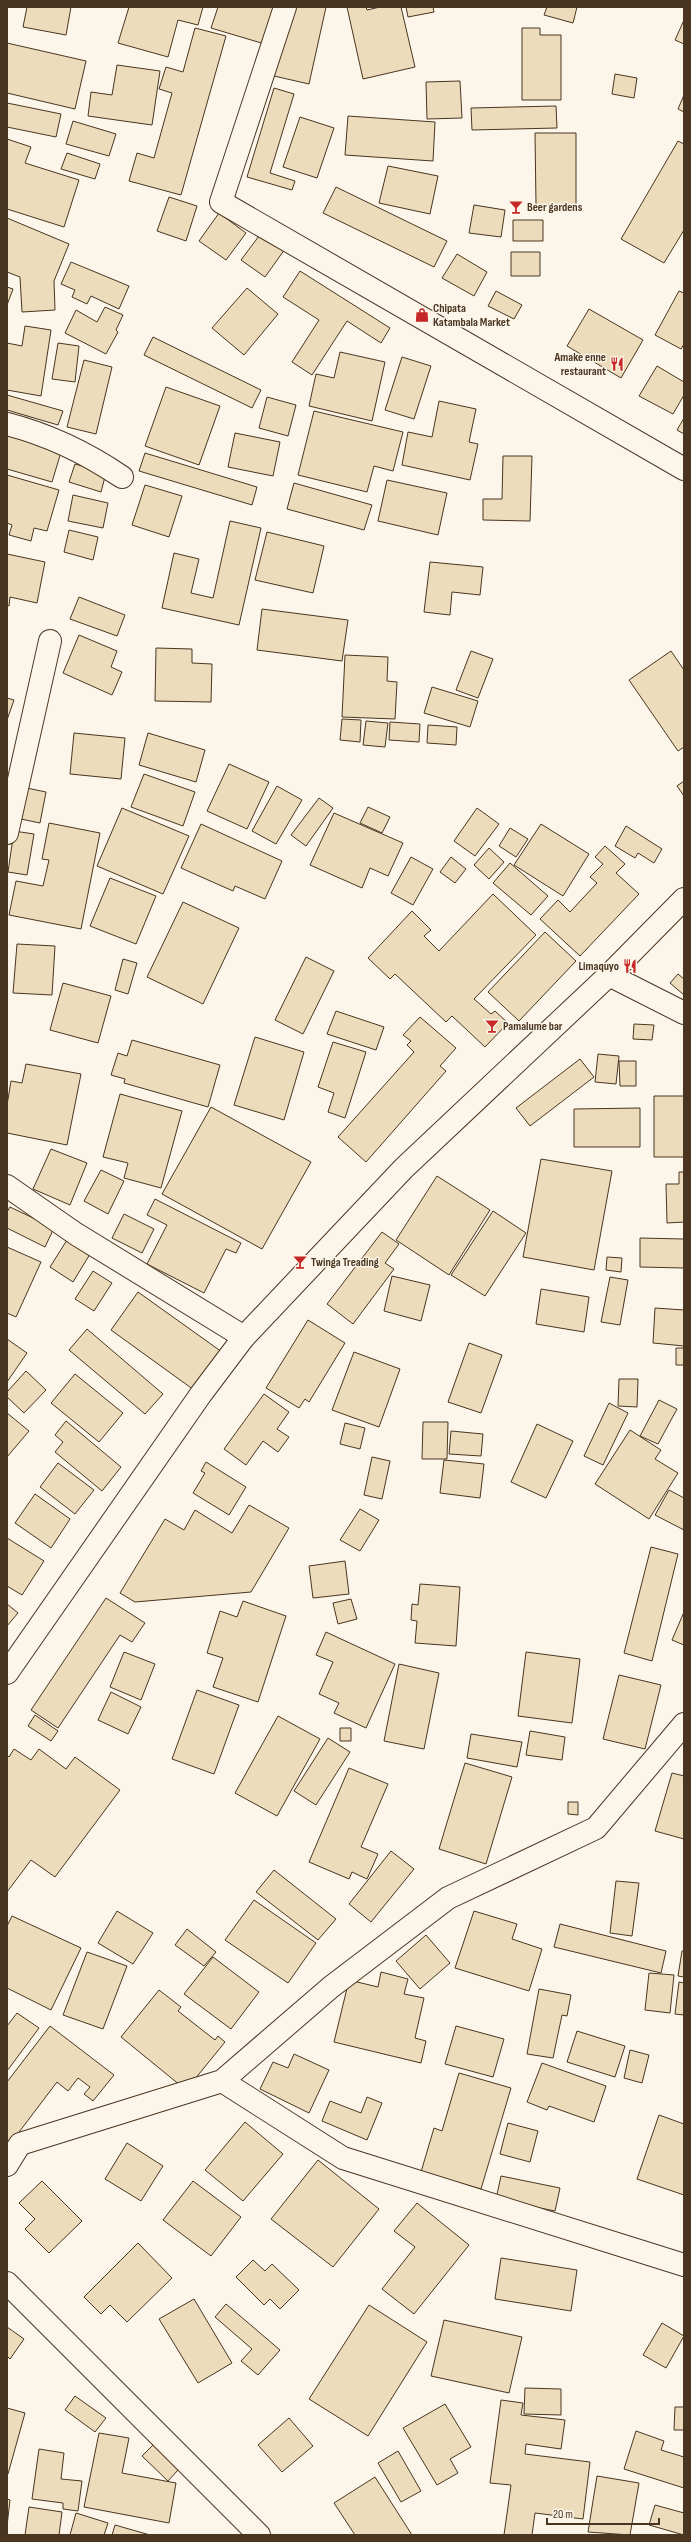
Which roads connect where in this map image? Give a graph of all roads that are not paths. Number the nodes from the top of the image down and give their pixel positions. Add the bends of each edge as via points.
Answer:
1 (285, 7) edge
2 (7, 424) edge
3 (684, 469) edge
4 (122, 477) dead end
5 (50, 641) dead end
6 (7, 833) edge
7 (684, 899) edge
8 (609, 975) junction
9 (684, 1013) edge
10 (7, 1186) edge
11 (244, 1337) junction
12 (7, 1673) edge
13 (684, 1724) edge
14 (222, 2081) junction
15 (7, 2165) edge
16 (684, 2265) edge
17 (7, 2283) edge
18 (259, 2535) edge

1 - 3 street via 221,202
2 - 4 street via 40,432 93,457
5 - 6 street
7 - 8 street
8 - 9 street
8 - 11 street via 404,1168
10 - 11 street via 76,1234
11 - 12 street via 197,1400
13 - 14 street via 596,1828 448,1898 331,1987
14 - 15 street via 20,2144
14 - 16 street via 343,2158
17 - 18 street

